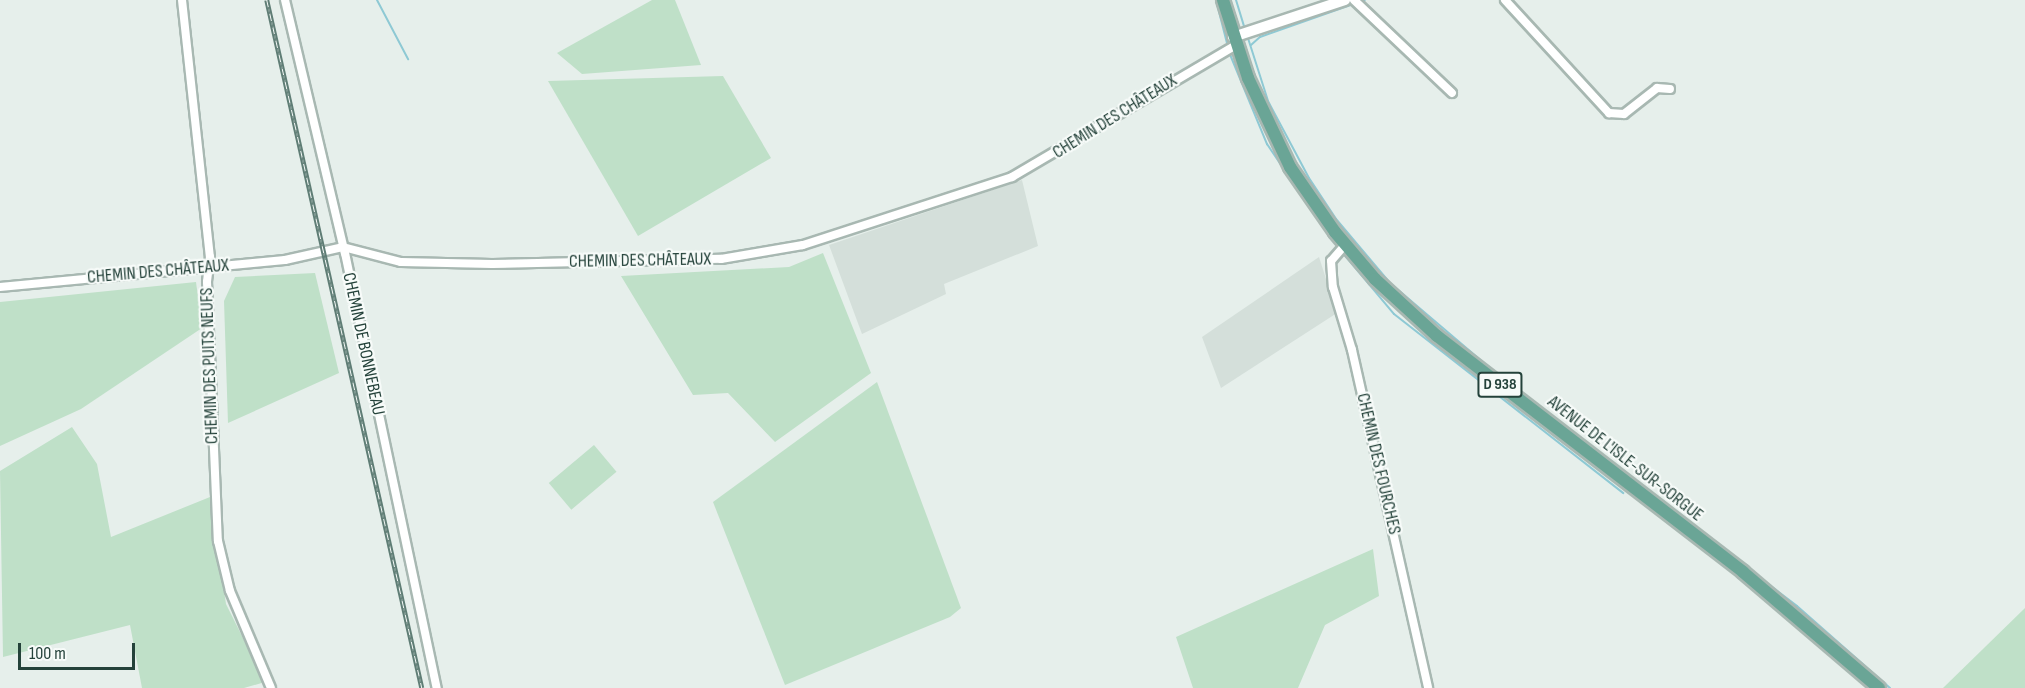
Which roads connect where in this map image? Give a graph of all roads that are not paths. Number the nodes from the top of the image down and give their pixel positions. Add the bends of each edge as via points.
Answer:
1 (182, 0) edge
2 (285, 0) edge
3 (1223, 0) edge
4 (1345, 0) edge
5 (1354, 0) edge
6 (1505, 0) edge
7 (1235, 41) junction
8 (1670, 89) dead end
9 (1452, 93) dead end
10 (1345, 245) junction
11 (343, 247) junction
12 (209, 267) junction
13 (0, 287) edge
14 (271, 688) edge
15 (437, 688) edge
16 (1428, 688) edge
17 (1880, 688) edge

1 - 12 street, CHEMIN DES PUITS NEUFS
2 - 11 street, CHEMIN DE BONNEBEAU
3 - 7 main road, AVENUE DE L'ISLE-SUR-SORGUE / D 938
4 - 7 street, CHEMIN DES CHÂTEAUX
5 - 9 street
6 - 8 street via 1609,113 1624,114 1656,88
7 - 10 main road, AVENUE DE L'ISLE-SUR-SORGUE / D 938 via 1290,167
7 - 11 street, CHEMIN DES CHÂTEAUX via 1012,177 803,245 721,259 492,264 401,262
10 - 16 street, CHEMIN DES FOURCHES via 1331,261 1333,287 1352,350
10 - 17 main road, AVENUE DE L'ISLE-SUR-SORGUE / D 938 via 1422,324 1743,572
11 - 12 street, CHEMIN DES CHÂTEAUX via 285,260
11 - 15 street, CHEMIN DE BONNEBEAU
12 - 13 street, CHEMIN DES CHÂTEAUX
12 - 14 street, CHEMIN DES PUITS NEUFS via 218,541 230,591

